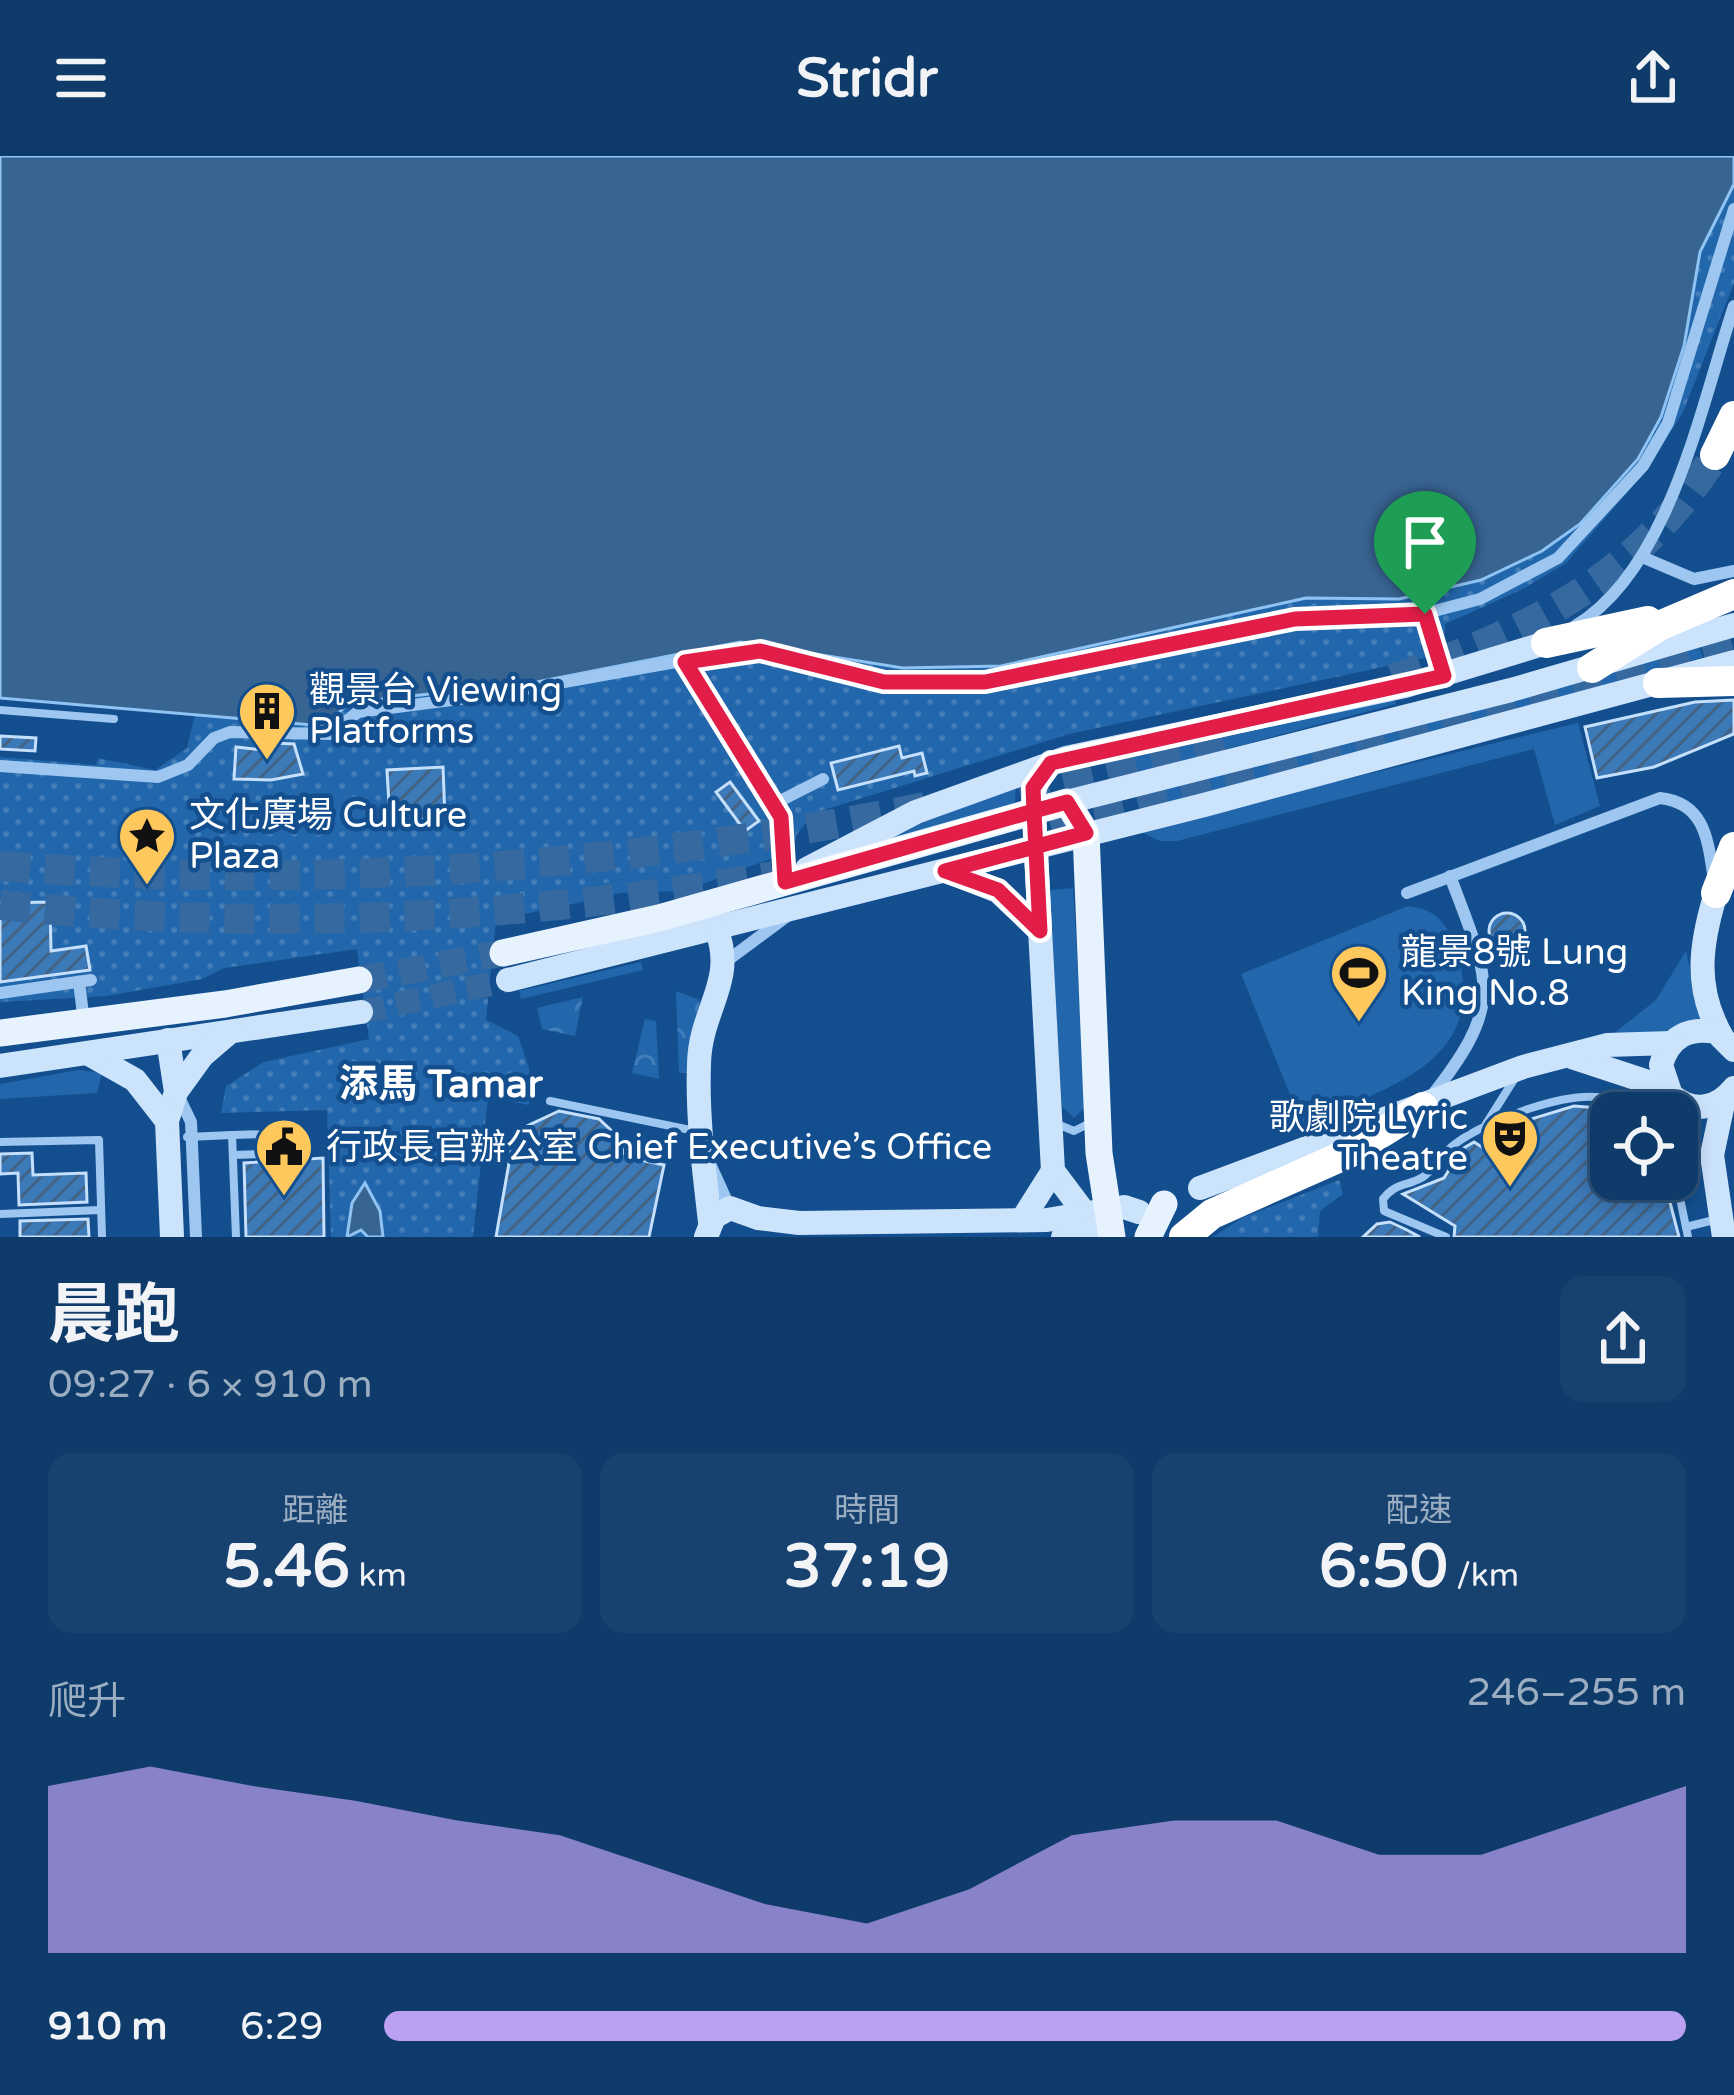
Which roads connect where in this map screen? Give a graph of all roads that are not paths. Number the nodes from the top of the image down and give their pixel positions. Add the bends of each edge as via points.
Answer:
1 (1734, 209) edge
2 (1734, 306) edge
3 (1734, 416) edge
4 (1714, 455) tunnel mouth
5 (1642, 557) junction
6 (1734, 571) edge
7 (1734, 595) edge
8 (1694, 610) junction
9 (1425, 614) junction
10 (1734, 625) edge
11 (1546, 643) junction
12 (685, 662) junction
13 (1734, 662) edge
14 (1592, 668) junction
15 (1444, 676) junction
16 (1734, 681) edge
17 (1658, 683) junction
18 (0, 710) edge
19 (114, 719) dead end
20 (1051, 763) junction
21 (0, 766) edge
22 (824, 779) dead end
23 (1067, 802) junction
24 (774, 804) junction
25 (1034, 811) junction
26 (1086, 833) junction
27 (1038, 845) junction
28 (1734, 847) edge
29 (1734, 864) edge
30 (945, 871) junction
31 (1450, 876) junction
32 (785, 882) junction
33 (1407, 893) dead end
34 (1716, 893) junction
35 (797, 909) junction
36 (717, 931) junction
37 (1040, 931) junction
38 (728, 960) junction
39 (506, 966) joint
40 (359, 980) tunnel mouth
41 (0, 993) edge
42 (361, 1012) tunnel mouth
43 (152, 1015) junction
44 (84, 1024) junction
45 (230, 1032) junction
46 (0, 1033) edge
47 (169, 1040) junction
48 (1671, 1043) junction
49 (1728, 1043) edge
50 (89, 1054) junction
51 (1564, 1056) junction
52 (0, 1066) edge
53 (1522, 1067) junction
54 (176, 1092) junction
55 (1666, 1092) edge
56 (1671, 1092) edge
57 (1729, 1094) edge
58 (1590, 1098) edge
59 (550, 1101) dead end
60 (1698, 1106) edge
61 (1423, 1107) junction
62 (1098, 1118) junction
63 (1053, 1121) junction
64 (1486, 1124) junction
65 (176, 1132) junction
66 (1698, 1134) edge
67 (232, 1135) junction
68 (701, 1140) junction
69 (0, 1142) edge
70 (233, 1155) junction
71 (1280, 1156) junction
72 (1712, 1156) junction
73 (1053, 1171) junction
74 (1201, 1188) dead end
75 (1680, 1200) edge
76 (101, 1210) junction
77 (0, 1214) edge
78 (1151, 1218) edge
79 (1022, 1220) junction
80 (715, 1222) edge
81 (1103, 1224) edge
82 (760, 1228) edge
83 (1723, 1228) edge
84 (1193, 1229) edge
85 (1687, 1232) edge
86 (102, 1237) edge
87 (172, 1237) edge
88 (196, 1237) edge
89 (236, 1237) edge
90 (1063, 1237) edge
91 (1446, 1237) edge

1 - 9 street via 1668,423 1642,466 1558,558 1480,599
2 - 5 street
3 - 4 highway
5 - 6 street via 1679,577
5 - 11 street via 1587,619
7 - 8 highway
8 - 11 highway
8 - 14 highway
9 - 12 street via 1295,619 985,682 884,682 760,651
9 - 15 street
10 - 14 main road
11 - 15 main road
12 - 21 street via 358,712 330,734 230,732 158,777
12 - 24 street
13 - 17 main road
14 - 23 main road
15 - 20 main road
16 - 17 highway
17 - 26 main road
18 - 19 lane
20 - 25 main road via 1033,788
20 - 32 main road via 916,812
22 - 24 street
23 - 25 main road
23 - 26 main road
24 - 32 street via 784,825
25 - 27 main road
25 - 32 main road
26 - 27 main road
26 - 62 main road
27 - 30 main road
27 - 37 main road
28 - 34 highway
29 - 34 street
30 - 35 main road
30 - 37 main road via 998,890
31 - 33 street
31 - 34 street via 1660,798 1688,806 1702,823
31 - 61 street via 1481,962 1484,1008 1471,1046
32 - 39 main road
34 - 49 main road via 1700,969 1707,1007
35 - 36 main road
35 - 38 street
36 - 38 main road
36 - 39 main road
37 - 63 main road
38 - 68 main road via 703,1026
40 - 43 main road
41 - 44 street via 85,981
42 - 45 main road
43 - 44 main road
43 - 47 main road
44 - 46 main road
44 - 50 lane
45 - 47 main road
45 - 54 main road
47 - 50 main road
47 - 54 main road
48 - 49 main road via 1699,1030
48 - 51 main road
48 - 56 main road via 1661,1065
50 - 52 main road
50 - 65 main road via 135,1080
51 - 53 main road
51 - 55 main road
53 - 61 main road
53 - 64 lane
54 - 65 main road
57 - 60 main road
57 - 72 main road
58 - 64 lane
59 - 68 lane
61 - 71 main road
61 - 84 highway
62 - 63 lane via 1074,1131
62 - 81 main road
63 - 73 main road
64 - 91 lane via 1426,1176 1394,1185 1383,1199 1384,1210
65 - 67 lane
65 - 87 main road
65 - 88 street
66 - 72 main road
67 - 70 lane
67 - 70 lane via 305,1133 306,1154
68 - 80 main road
69 - 76 lane via 99,1140
70 - 89 lane
71 - 74 main road
71 - 78 main road
72 - 83 main road
73 - 79 main road
73 - 81 main road
75 - 85 lane
76 - 77 lane
76 - 86 lane
78 - 81 main road via 1124,1207
79 - 81 main road
79 - 82 main road
80 - 82 main road
81 - 90 main road
83 - 85 lane

